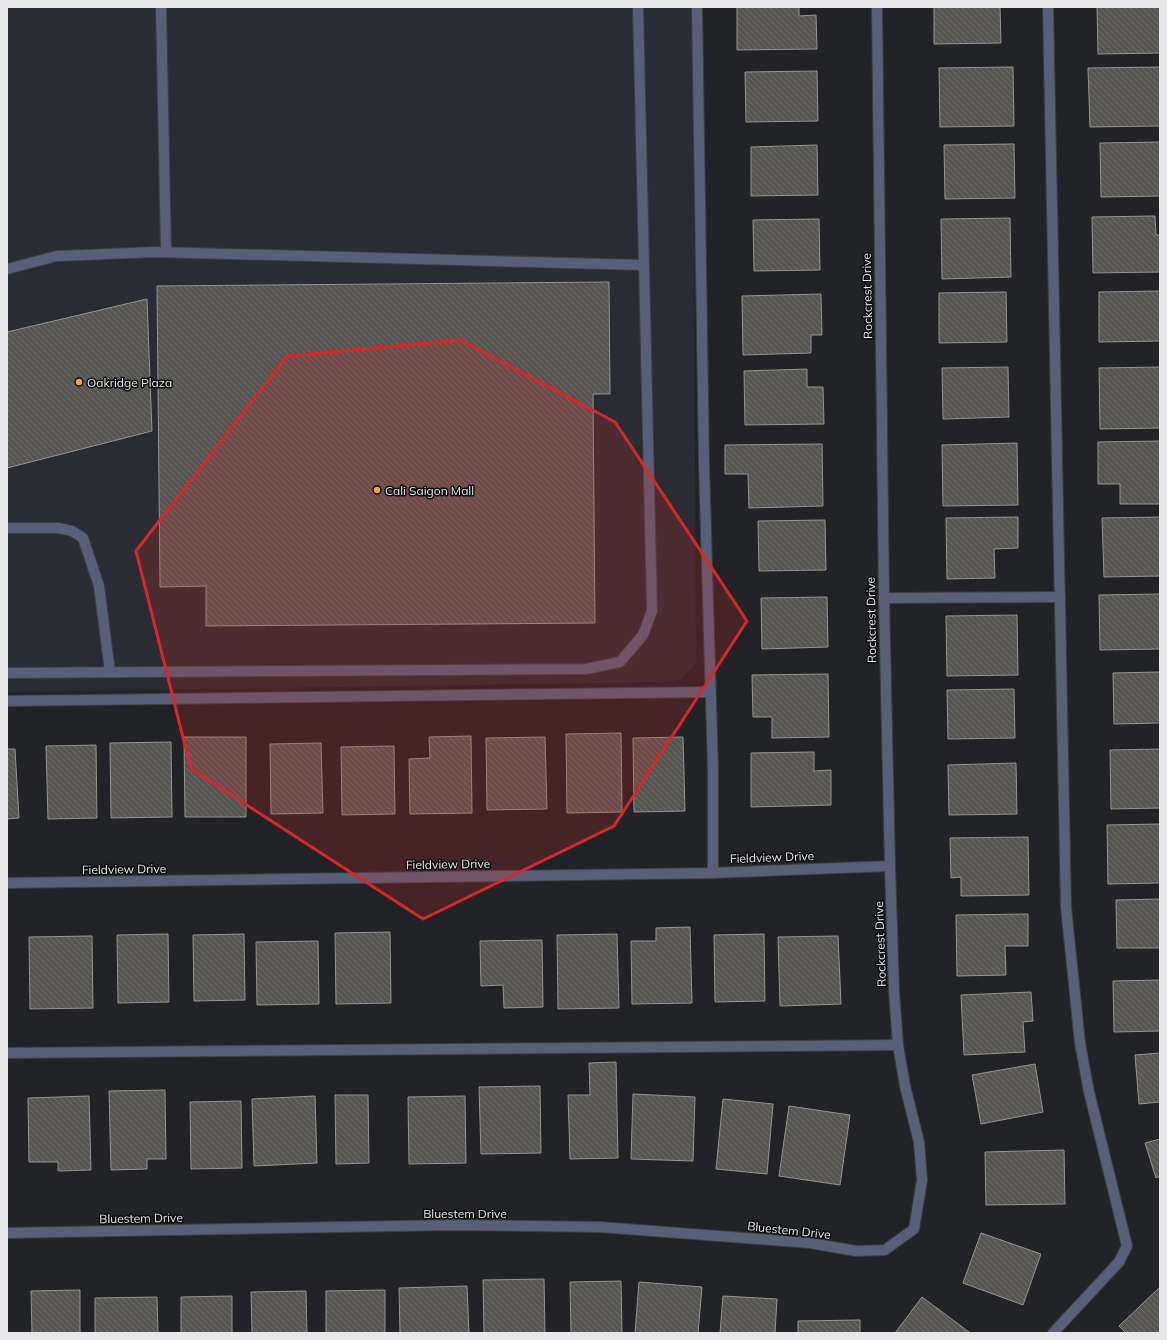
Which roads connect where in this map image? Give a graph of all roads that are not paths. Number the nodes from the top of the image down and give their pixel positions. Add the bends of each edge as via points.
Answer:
1 (161, 7) edge
2 (638, 7) edge
3 (697, 7) edge
4 (877, 7) edge
5 (1048, 7) edge
6 (166, 252) junction
7 (644, 265) junction
8 (7, 269) edge
9 (7, 528) edge
10 (1060, 597) junction
11 (884, 598) junction
12 (110, 672) junction
13 (7, 673) edge
14 (710, 692) junction
15 (7, 701) edge
16 (890, 866) junction
17 (713, 873) junction
18 (7, 883) edge
19 (898, 1045) junction
20 (7, 1053) edge
21 (914, 1229) joint
22 (7, 1233) edge
23 (1053, 1333) edge

1 - 6 street
2 - 7 street
3 - 14 street
4 - 11 street, Rockcrest Drive
5 - 10 street
6 - 7 street
6 - 8 street via 57,256
7 - 12 street via 652,611 643,635 620,662 586,669
9 - 12 street via 58,528 72,530 83,538 99,586
10 - 11 street
10 - 23 street via 1066,908 1079,1035 1089,1092 1127,1246 1119,1262
11 - 16 street, Rockcrest Drive
12 - 13 street
14 - 15 street
14 - 17 street
16 - 17 street, Fieldview Drive
16 - 19 street, Rockcrest Drive
17 - 18 street, Fieldview Drive
19 - 20 street
19 - 21 street, Rockcrest Drive via 919,1142 922,1180
21 - 22 street, Bluestem Drive via 884,1250 856,1251 810,1243 600,1227 456,1225

